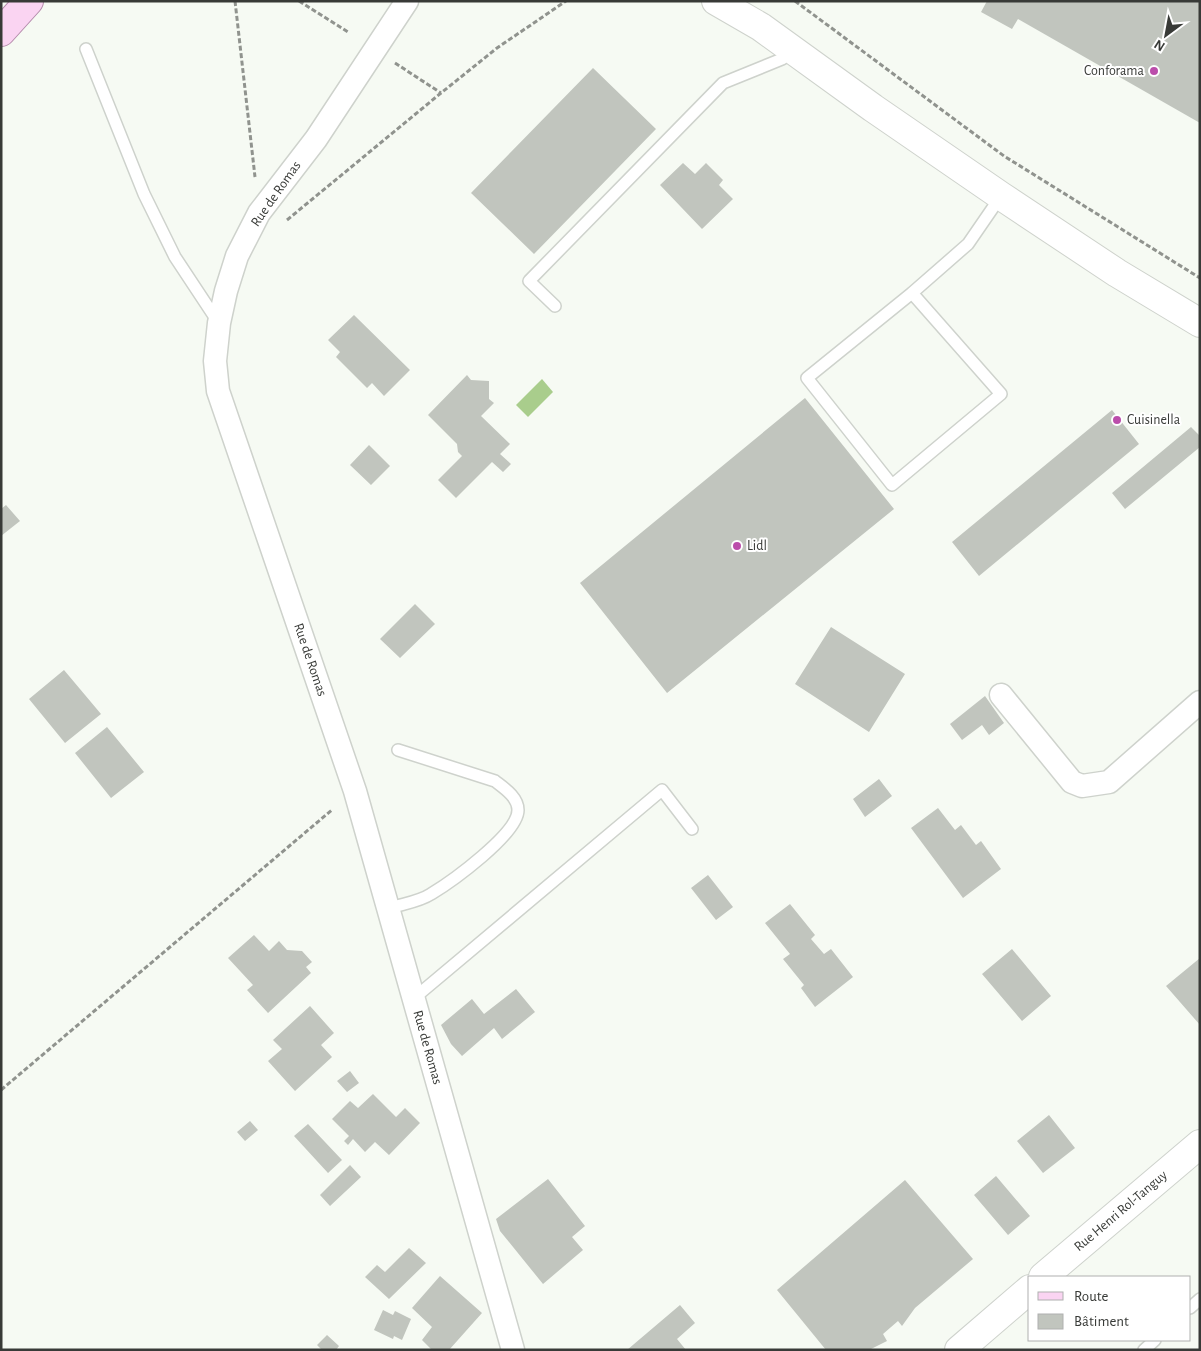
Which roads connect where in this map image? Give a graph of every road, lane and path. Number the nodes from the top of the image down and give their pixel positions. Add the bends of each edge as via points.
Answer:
1 (29, 1) edge
2 (235, 1) edge
3 (299, 1) edge
4 (566, 1) edge
5 (716, 1) edge
6 (795, 1) edge
7 (404, 3) edge
8 (1, 32) edge
9 (348, 32) dead end
10 (86, 49) dead end
11 (793, 50) junction
12 (391, 60) dead end
13 (441, 93) junction
14 (1001, 196) junction
15 (259, 213) junction
16 (282, 225) dead end
17 (1200, 278) edge
18 (912, 293) junction
19 (555, 306) dead end
20 (219, 323) junction
21 (1200, 323) edge
22 (1000, 695) dead end
23 (1200, 702) edge
24 (398, 750) dead end
25 (355, 791) junction
26 (692, 829) dead end
27 (387, 909) junction
28 (413, 999) junction
29 (1, 1090) edge
30 (1200, 1144) edge
31 (1044, 1276) edge
32 (1028, 1291) edge
33 (512, 1350) edge
34 (959, 1350) edge

1 - 8 main road
2 - 15 path
3 - 9 path
4 - 13 path via 497,48
5 - 11 main road
6 - 17 path via 1004,156
7 - 15 street, Rue de Romas via 316,139
10 - 20 lane via 144,194 174,257
11 - 14 main road
11 - 19 lane via 782,59 723,83 529,281
12 - 13 path
13 - 16 path
14 - 18 lane via 968,244
14 - 21 main road via 1117,273
15 - 20 street, Rue de Romas via 237,256
18 - 18 lane via 807,378 892,485 1001,394
20 - 25 street, Rue de Romas via 215,361 218,391
22 - 23 street via 1072,782 1082,786 1109,782
24 - 27 lane via 495,780 508,791 518,809 503,838 469,868 430,895
25 - 27 street, Rue de Romas
25 - 29 path
26 - 28 lane via 662,790
27 - 28 street, Rue de Romas
28 - 33 street, Rue de Romas
30 - 31 main road, Rue Henri Rol-Tanguy
32 - 34 main road

